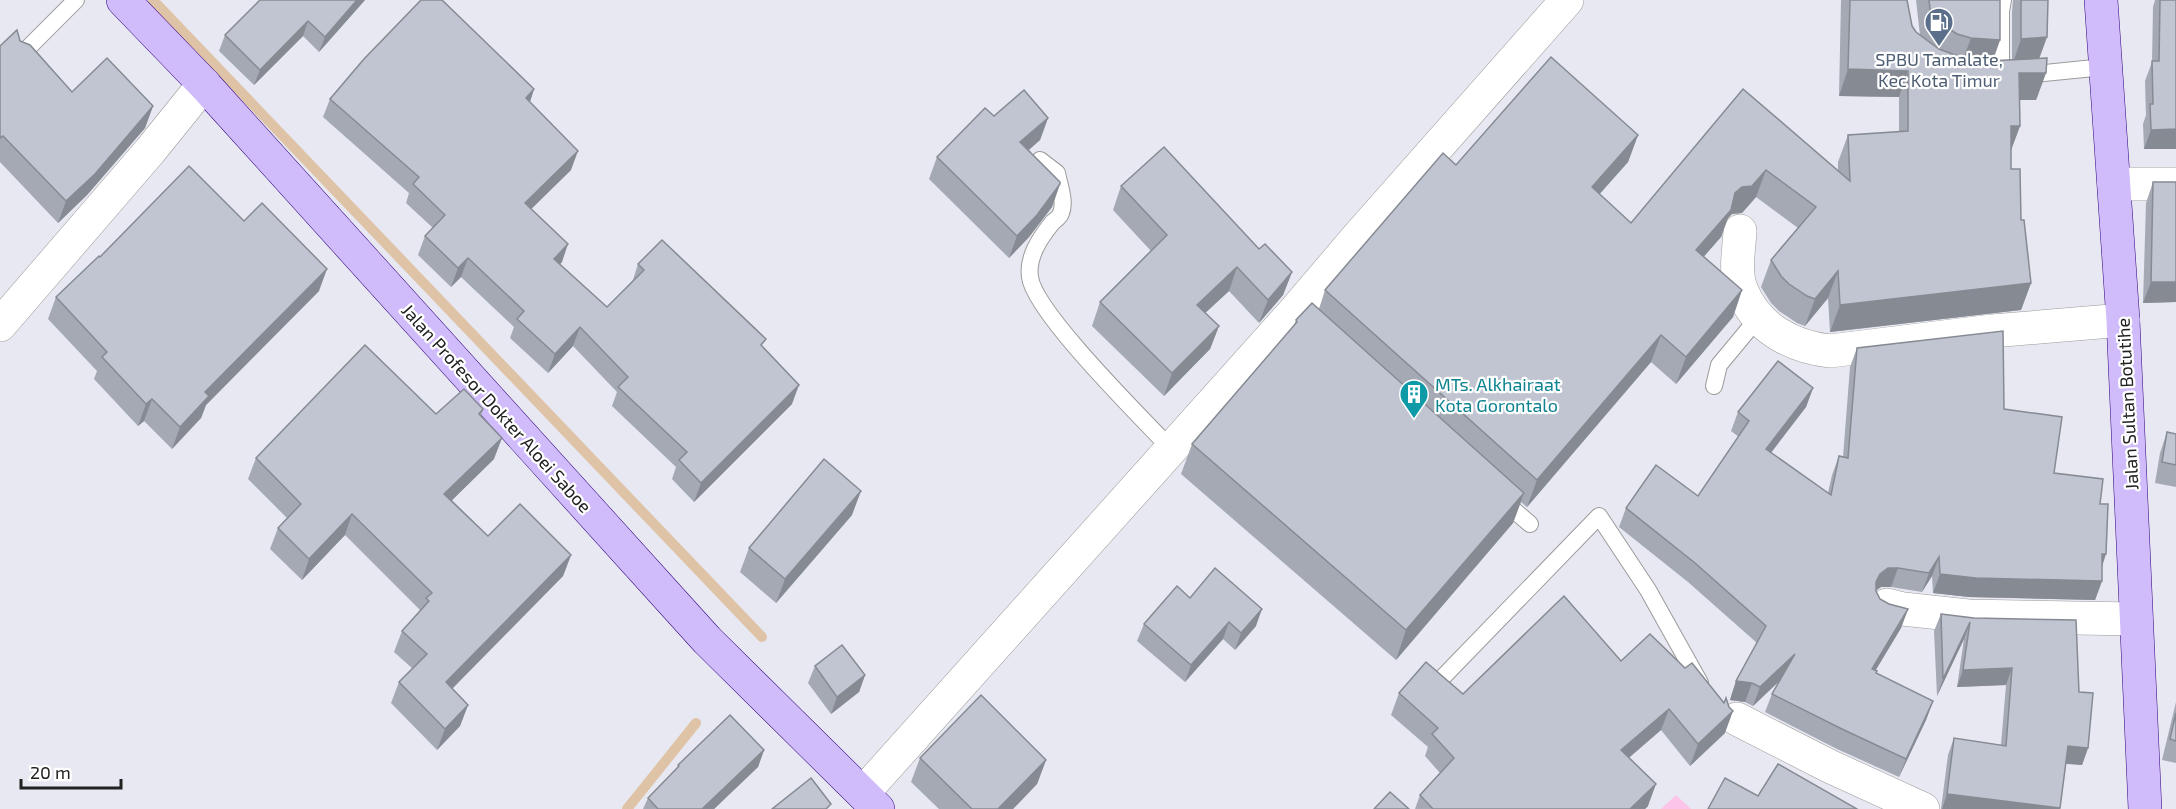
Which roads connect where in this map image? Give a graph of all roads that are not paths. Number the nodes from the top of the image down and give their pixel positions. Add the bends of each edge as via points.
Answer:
1 (76, 0) edge
2 (123, 0) edge
3 (1567, 0) edge
4 (2003, 0) edge
5 (2101, 0) edge
6 (20, 56) edge
7 (2104, 67) junction
8 (2001, 76) junction
9 (1983, 77) edge
10 (204, 84) junction
11 (1040, 160) edge
12 (2114, 184) junction
13 (2176, 184) edge
14 (1740, 231) dead end
15 (1758, 318) junction
16 (2123, 320) junction
17 (0, 325) edge
18 (1714, 386) dead end
19 (1171, 449) junction
20 (1486, 485) edge
21 (1530, 524) dead end
22 (1887, 604) edge
23 (2136, 619) junction
24 (1444, 676) edge
25 (1726, 710) joint
26 (870, 801) edge
27 (1923, 809) edge
28 (2145, 809) edge

1 - 6 lane
2 - 10 street, Jalan Profesor Dokter Aloei Saboe
3 - 19 street via 1356,238 1299,316
4 - 8 lane
5 - 7 street, Jalan Sultan Botutihe
7 - 8 lane
7 - 12 street, Jalan Sultan Botutihe
8 - 9 lane
10 - 17 street
10 - 26 street, Jalan Profesor Dokter Aloei Saboe via 707,640
11 - 19 lane via 1057,172 1062,197 1061,213 1036,243 1030,277 1036,292 1068,337
12 - 13 street
12 - 16 street, Jalan Sultan Botutihe
14 - 15 street via 1737,266 1742,291
15 - 16 street via 1777,335 1810,349 1830,351
15 - 18 lane via 1719,365
16 - 23 street, Jalan Sultan Botutihe
19 - 26 street
20 - 21 lane
22 - 23 street via 1968,616
23 - 28 street, Jalan Sultan Botutihe
24 - 25 lane via 1599,516 1648,591 1699,682
25 - 27 street via 1829,766

